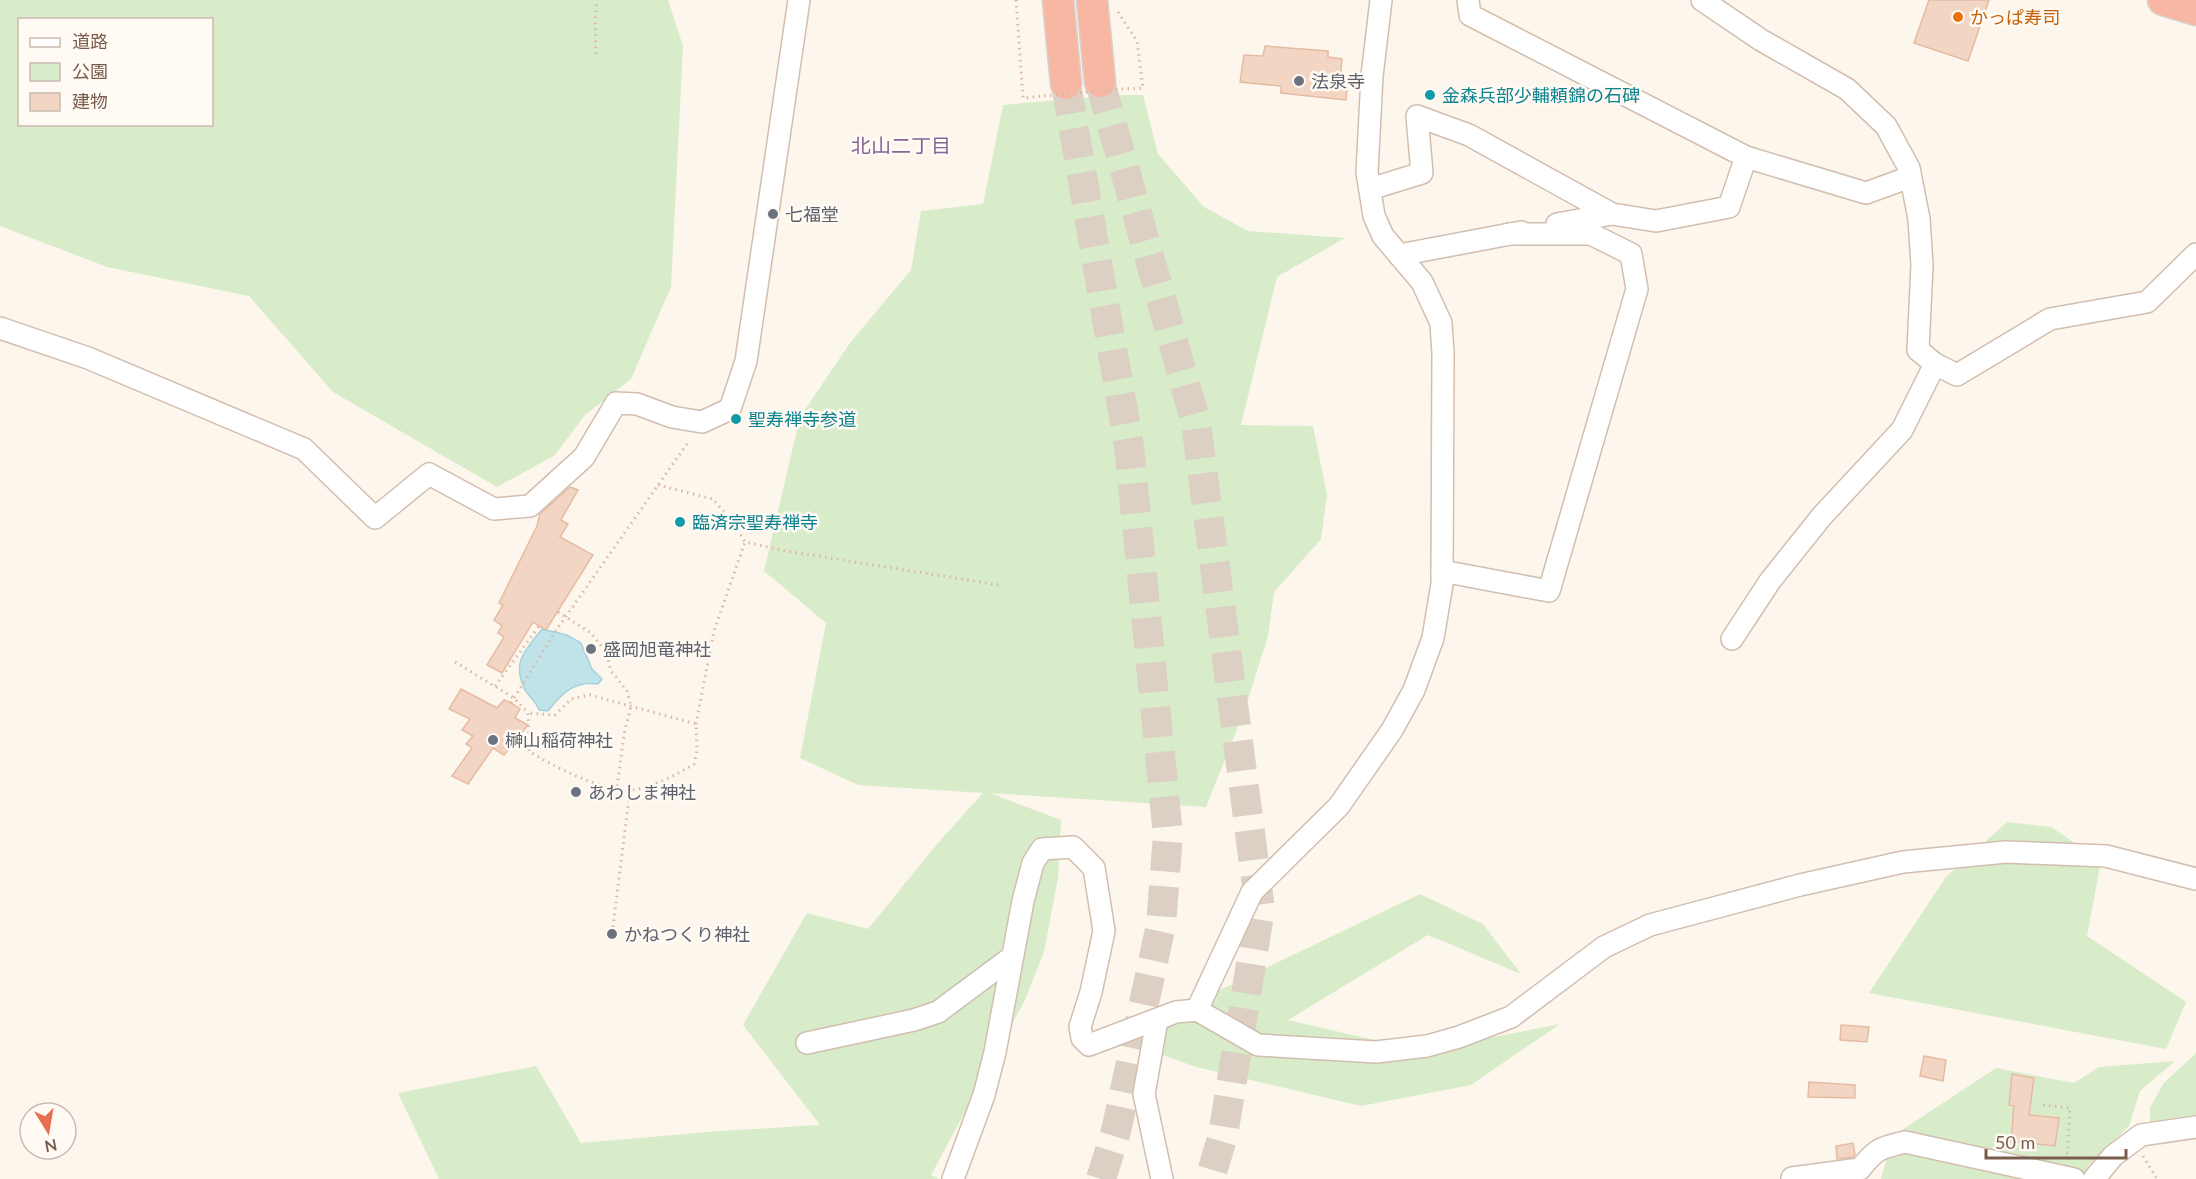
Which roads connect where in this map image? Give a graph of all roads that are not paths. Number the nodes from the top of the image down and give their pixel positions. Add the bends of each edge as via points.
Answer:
1 (799, 0) edge
2 (1058, 0) edge
3 (1381, 0) edge
4 (1468, 0) edge
5 (1702, 0) edge
6 (2163, 0) edge
7 (1103, 3) edge
8 (2196, 10) edge
9 (1112, 86) tunnel mouth
10 (1055, 90) tunnel mouth
11 (1746, 157) junction
12 (1910, 177) junction
13 (1370, 189) junction
14 (1612, 214) junction
15 (1509, 234) junction
16 (2196, 254) edge
17 (1400, 255) junction
18 (0, 328) edge
19 (1935, 364) junction
20 (1442, 571) junction
21 (1732, 639) dead end
22 (2196, 879) edge
23 (1012, 957) junction
24 (1197, 1010) junction
25 (1157, 1020) junction
26 (807, 1043) dead end
27 (2196, 1127) edge
28 (1792, 1178) edge
29 (2070, 1178) edge
30 (953, 1179) edge
31 (1162, 1179) edge
32 (2094, 1179) edge

1 - 18 street via 746,361 730,409 702,422 672,417 638,404 616,403 584,457 530,506 494,508 429,474 375,518 304,449 88,358
2 - 10 highway
3 - 13 street via 1372,76 1367,172
4 - 11 street via 1470,15
5 - 12 street via 1761,40 1847,89 1886,126
6 - 8 highway
7 - 9 highway
11 - 12 street via 1866,193
11 - 14 street via 1729,207 1656,221
12 - 19 street via 1919,219 1922,265 1918,350
13 - 14 street via 1422,173 1417,116 1469,135
13 - 17 street via 1374,216 1383,236
14 - 15 street
15 - 17 street
15 - 20 street via 1591,234 1631,254 1637,289 1549,591
16 - 19 street via 2147,302 2050,319 1957,375
17 - 20 street via 1422,282 1441,323
19 - 21 street via 1902,430 1822,516 1770,581
20 - 24 street via 1433,638 1392,730 1339,806 1252,892
22 - 24 street via 2106,856 2007,852 1903,862 1650,925 1604,947 1511,1017 1427,1046 1376,1052 1257,1045
23 - 25 street via 1033,862 1042,849 1073,847 1094,868 1104,931 1080,1027 1082,1038 1089,1045 1095,1044
23 - 26 street via 938,1012
23 - 30 street via 984,1095
24 - 25 street via 1176,1012
25 - 31 street via 1144,1094
27 - 32 street via 2141,1135 2113,1156
28 - 29 street via 1860,1169 1873,1152 1905,1142

